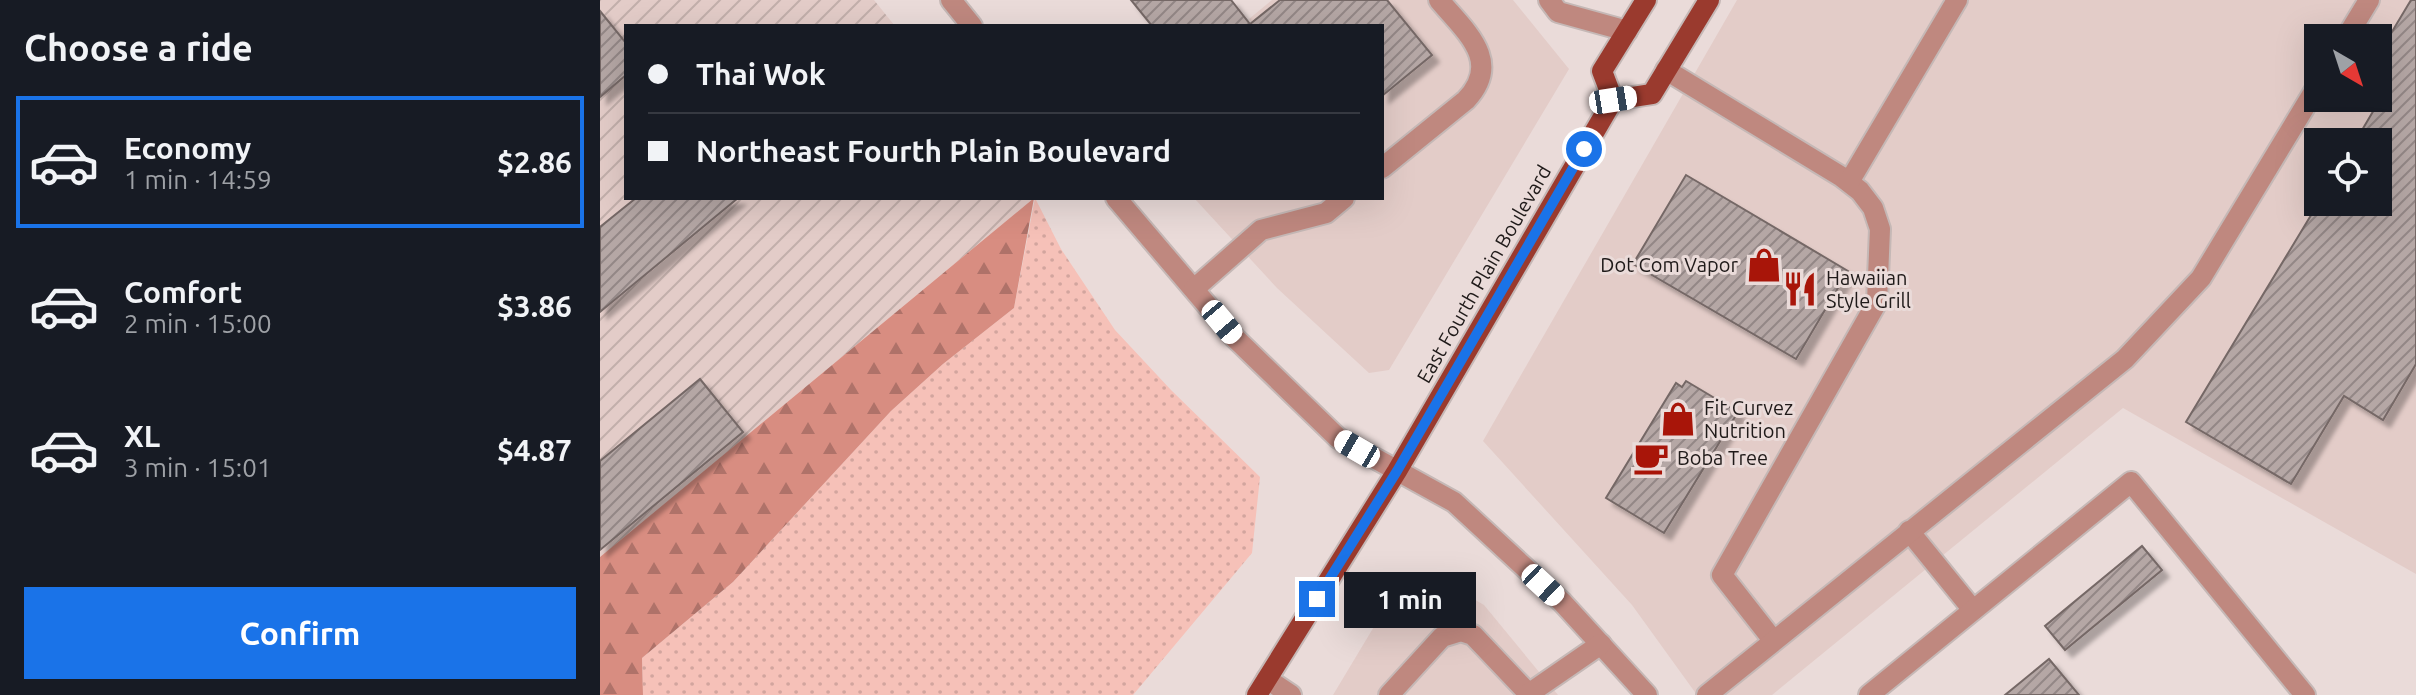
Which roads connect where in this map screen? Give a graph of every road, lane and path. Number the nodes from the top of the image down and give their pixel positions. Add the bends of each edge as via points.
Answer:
1 (951, 0) edge
2 (1439, 0) edge
3 (1549, 0) edge
4 (1646, 0) edge
5 (1709, 0) edge
6 (1957, 0) edge
7 (2369, 0) edge
8 (970, 24) edge
9 (2354, 24) edge
10 (1627, 31) junction
11 (1666, 70) junction
12 (1613, 100) junction
13 (2304, 108) edge
14 (1384, 166) edge
15 (1849, 182) junction
16 (1118, 200) edge
17 (1342, 200) edge
18 (1194, 289) junction
19 (1397, 471) junction
20 (1909, 531) junction
21 (1973, 610) junction
22 (1773, 640) junction
23 (1601, 644) junction
24 (1262, 687) edge
25 (1528, 694) edge
26 (1291, 695) edge
27 (1389, 695) edge
28 (1647, 695) edge
29 (1707, 695) edge
30 (1869, 695) edge
31 (2305, 695) edge

1 - 8 street
2 - 14 street via 1480,53 1481,79 1466,100
3 - 10 street via 1558,12
4 - 10 main road
5 - 11 main road
6 - 15 street
7 - 9 street
10 - 12 main road via 1602,71
11 - 12 main road via 1652,94
11 - 15 street
12 - 19 main road, East Fourth Plain Boulevard
13 - 20 street via 2201,278 2125,359
15 - 22 street via 1873,208 1880,229 1877,302 1722,575
16 - 18 street
17 - 18 street via 1326,213 1261,230
18 - 19 street via 1235,338 1338,438
19 - 23 street via 1454,502
19 - 24 main road, East Fourth Plain Boulevard
20 - 21 street
20 - 22 street
21 - 30 street
21 - 31 street via 2131,482
22 - 29 street
23 - 25 street
23 - 28 street
24 - 26 street
25 - 27 street via 1473,635 1461,631 1442,637

